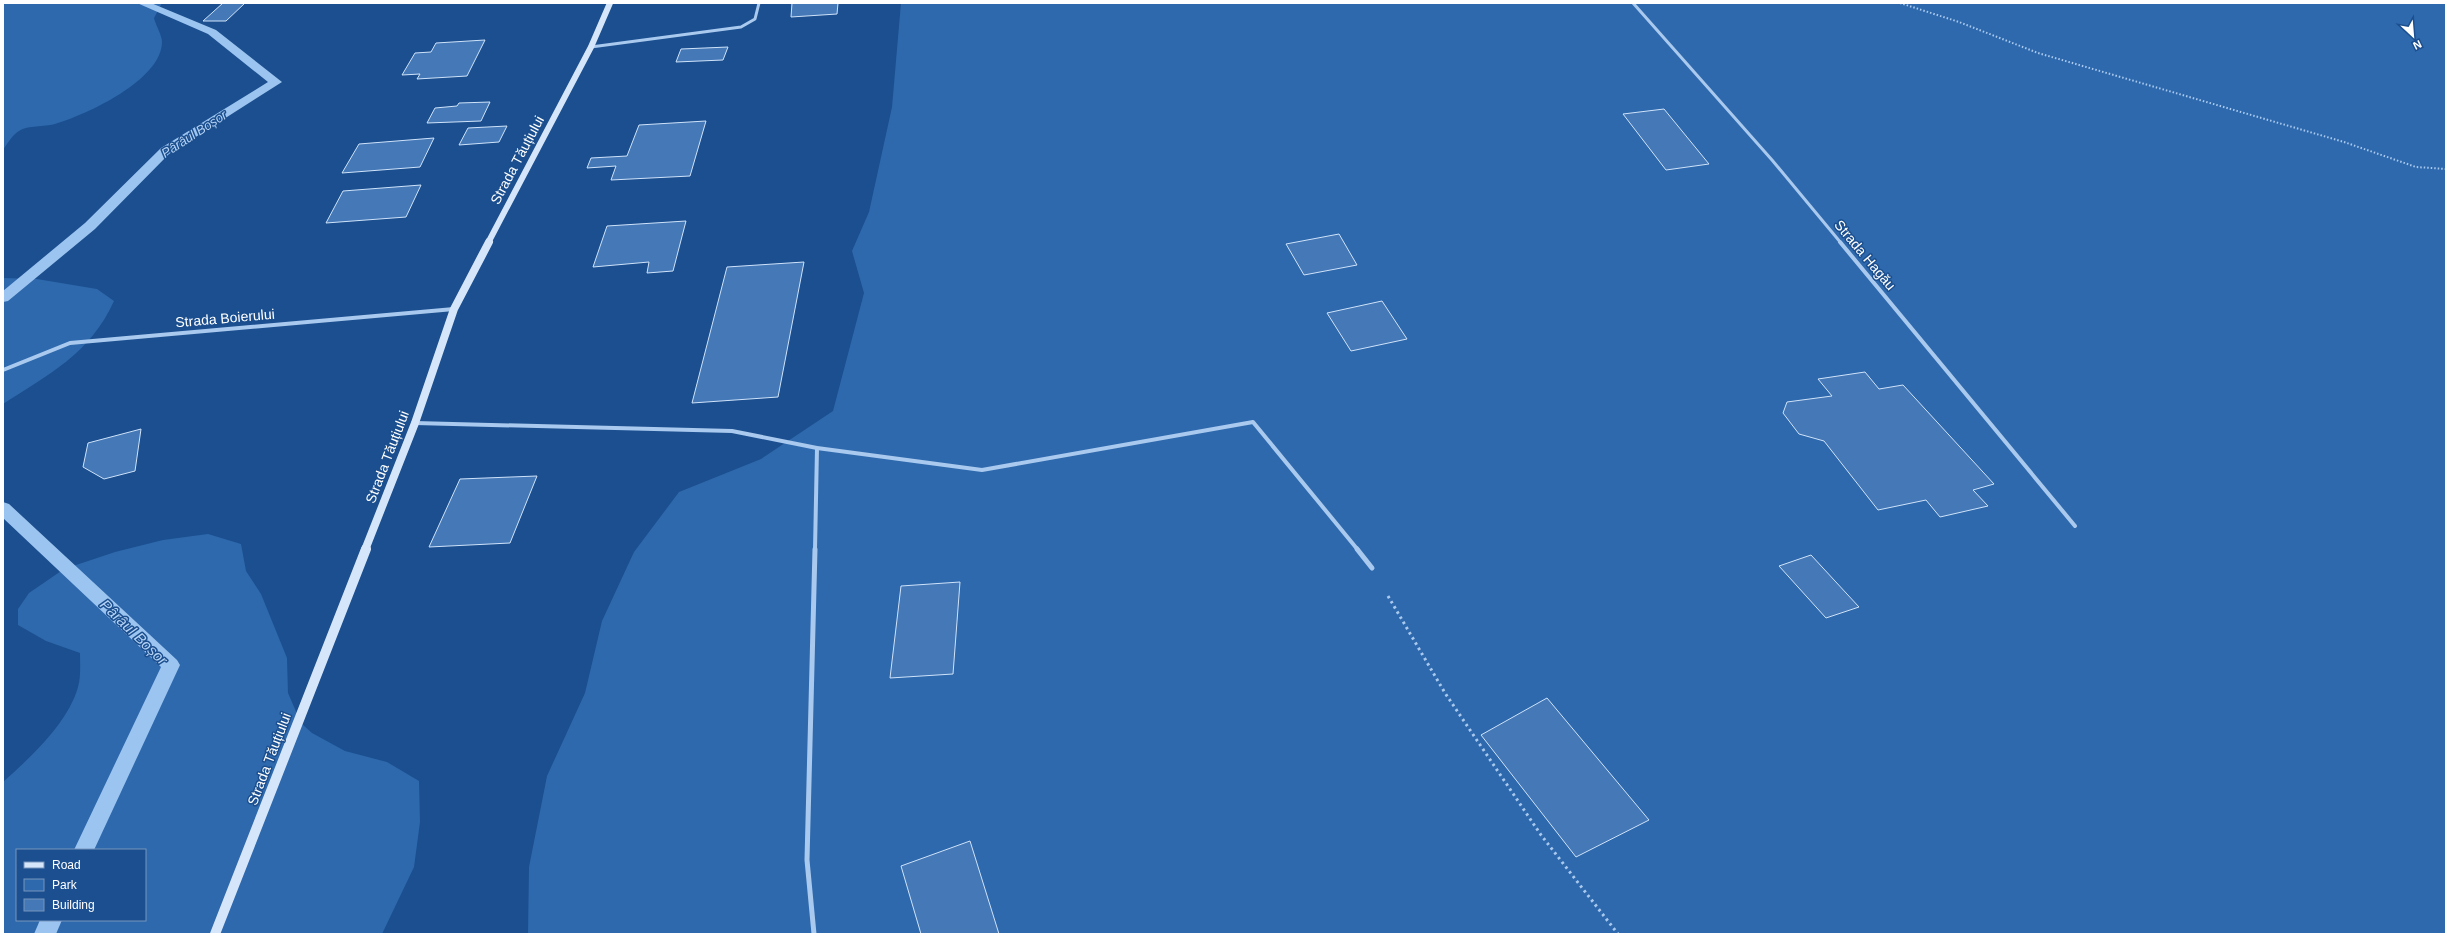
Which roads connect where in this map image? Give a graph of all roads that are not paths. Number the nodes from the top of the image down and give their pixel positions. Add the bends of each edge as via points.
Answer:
1 (610, 3) edge
2 (759, 3) edge
3 (1633, 3) edge
4 (591, 47) junction
5 (454, 309) junction
6 (3, 370) edge
7 (415, 422) junction
8 (817, 448) junction
9 (2076, 526) dead end
10 (1372, 568) road end
11 (215, 934) edge
12 (814, 934) edge

1 - 4 street, Strada Tăuțiului
2 - 4 street via 754,19 741,27
3 - 9 street, Strada Hagău via 1772,160
4 - 5 street, Strada Tăuțiului
5 - 6 street, Strada Boierului via 70,343
5 - 7 street, Strada Tăuțiului
7 - 8 street via 732,431
7 - 11 street, Strada Tăuțiului
8 - 10 street via 982,470 1253,422
8 - 12 street via 807,860

